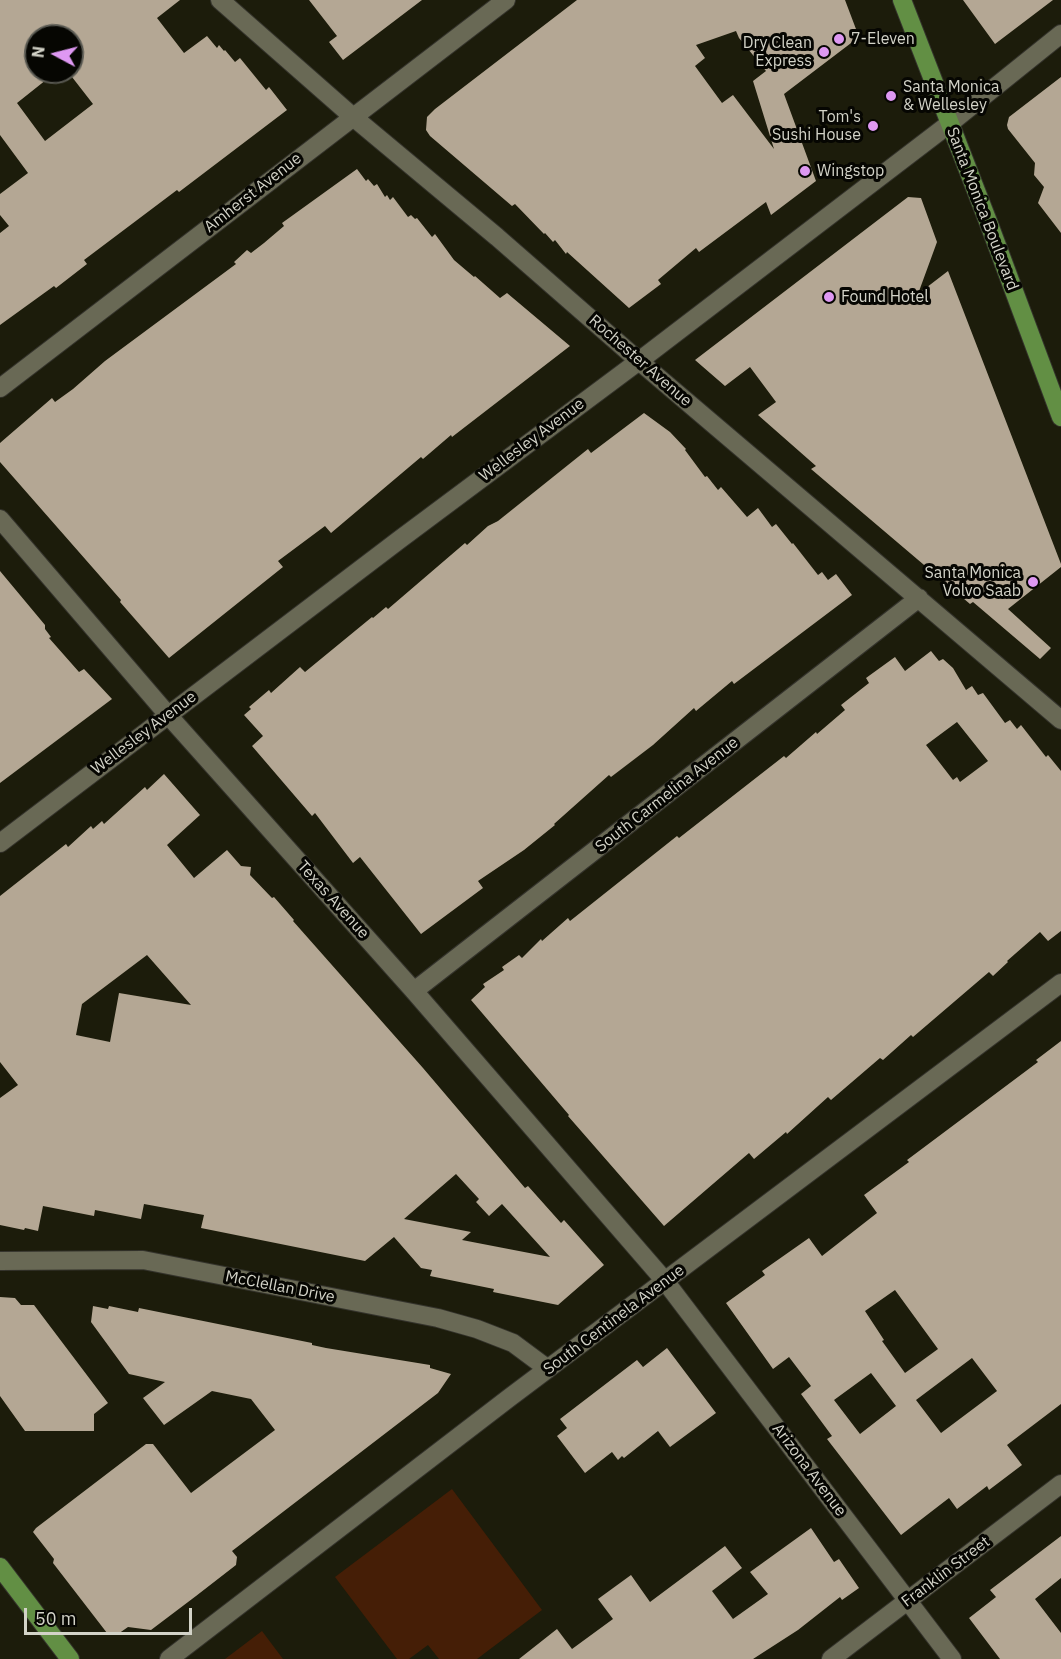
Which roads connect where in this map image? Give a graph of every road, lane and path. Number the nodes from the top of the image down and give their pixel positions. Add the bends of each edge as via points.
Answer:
1 (220, 0) edge
2 (506, 0) edge
3 (902, 0) edge
4 (1061, 34) edge
5 (352, 116) junction
6 (949, 124) junction
7 (639, 361) junction
8 (0, 388) edge
9 (1061, 417) edge
10 (0, 519) edge
11 (919, 598) junction
12 (168, 715) junction
13 (1061, 720) edge
14 (0, 843) edge
15 (1061, 984) edge
16 (414, 991) junction
17 (0, 1261) edge
18 (665, 1281) junction
19 (548, 1369) junction
20 (1061, 1484) edge
21 (0, 1568) edge
22 (908, 1601) junction
23 (70, 1659) edge
24 (169, 1659) edge
25 (831, 1659) edge
26 (952, 1659) edge

1 - 5 street, Rochester Avenue
2 - 5 street, Amherst Avenue
3 - 6 main road, Santa Monica Boulevard
4 - 6 street, Wellesley Avenue
5 - 7 street, Rochester Avenue
5 - 8 street, Amherst Avenue
6 - 7 street, Wellesley Avenue
6 - 9 main road, Santa Monica Boulevard
7 - 11 street, Rochester Avenue
7 - 12 street, Wellesley Avenue
10 - 12 street, Texas Avenue
11 - 13 street, Rochester Avenue
11 - 16 street, South Carmelina Avenue
12 - 14 street, Wellesley Avenue
12 - 16 street, Texas Avenue
15 - 18 street, South Centinela Avenue
16 - 18 street, Texas Avenue
17 - 19 street, McClellan Drive via 143,1260 177,1266 438,1318 513,1343
18 - 19 street, South Centinela Avenue
18 - 22 street, Arizona Avenue
19 - 24 street, South Centinela Avenue
20 - 22 street, Franklin Street
21 - 23 main road
22 - 25 street, Franklin Street
22 - 26 street, Arizona Avenue

